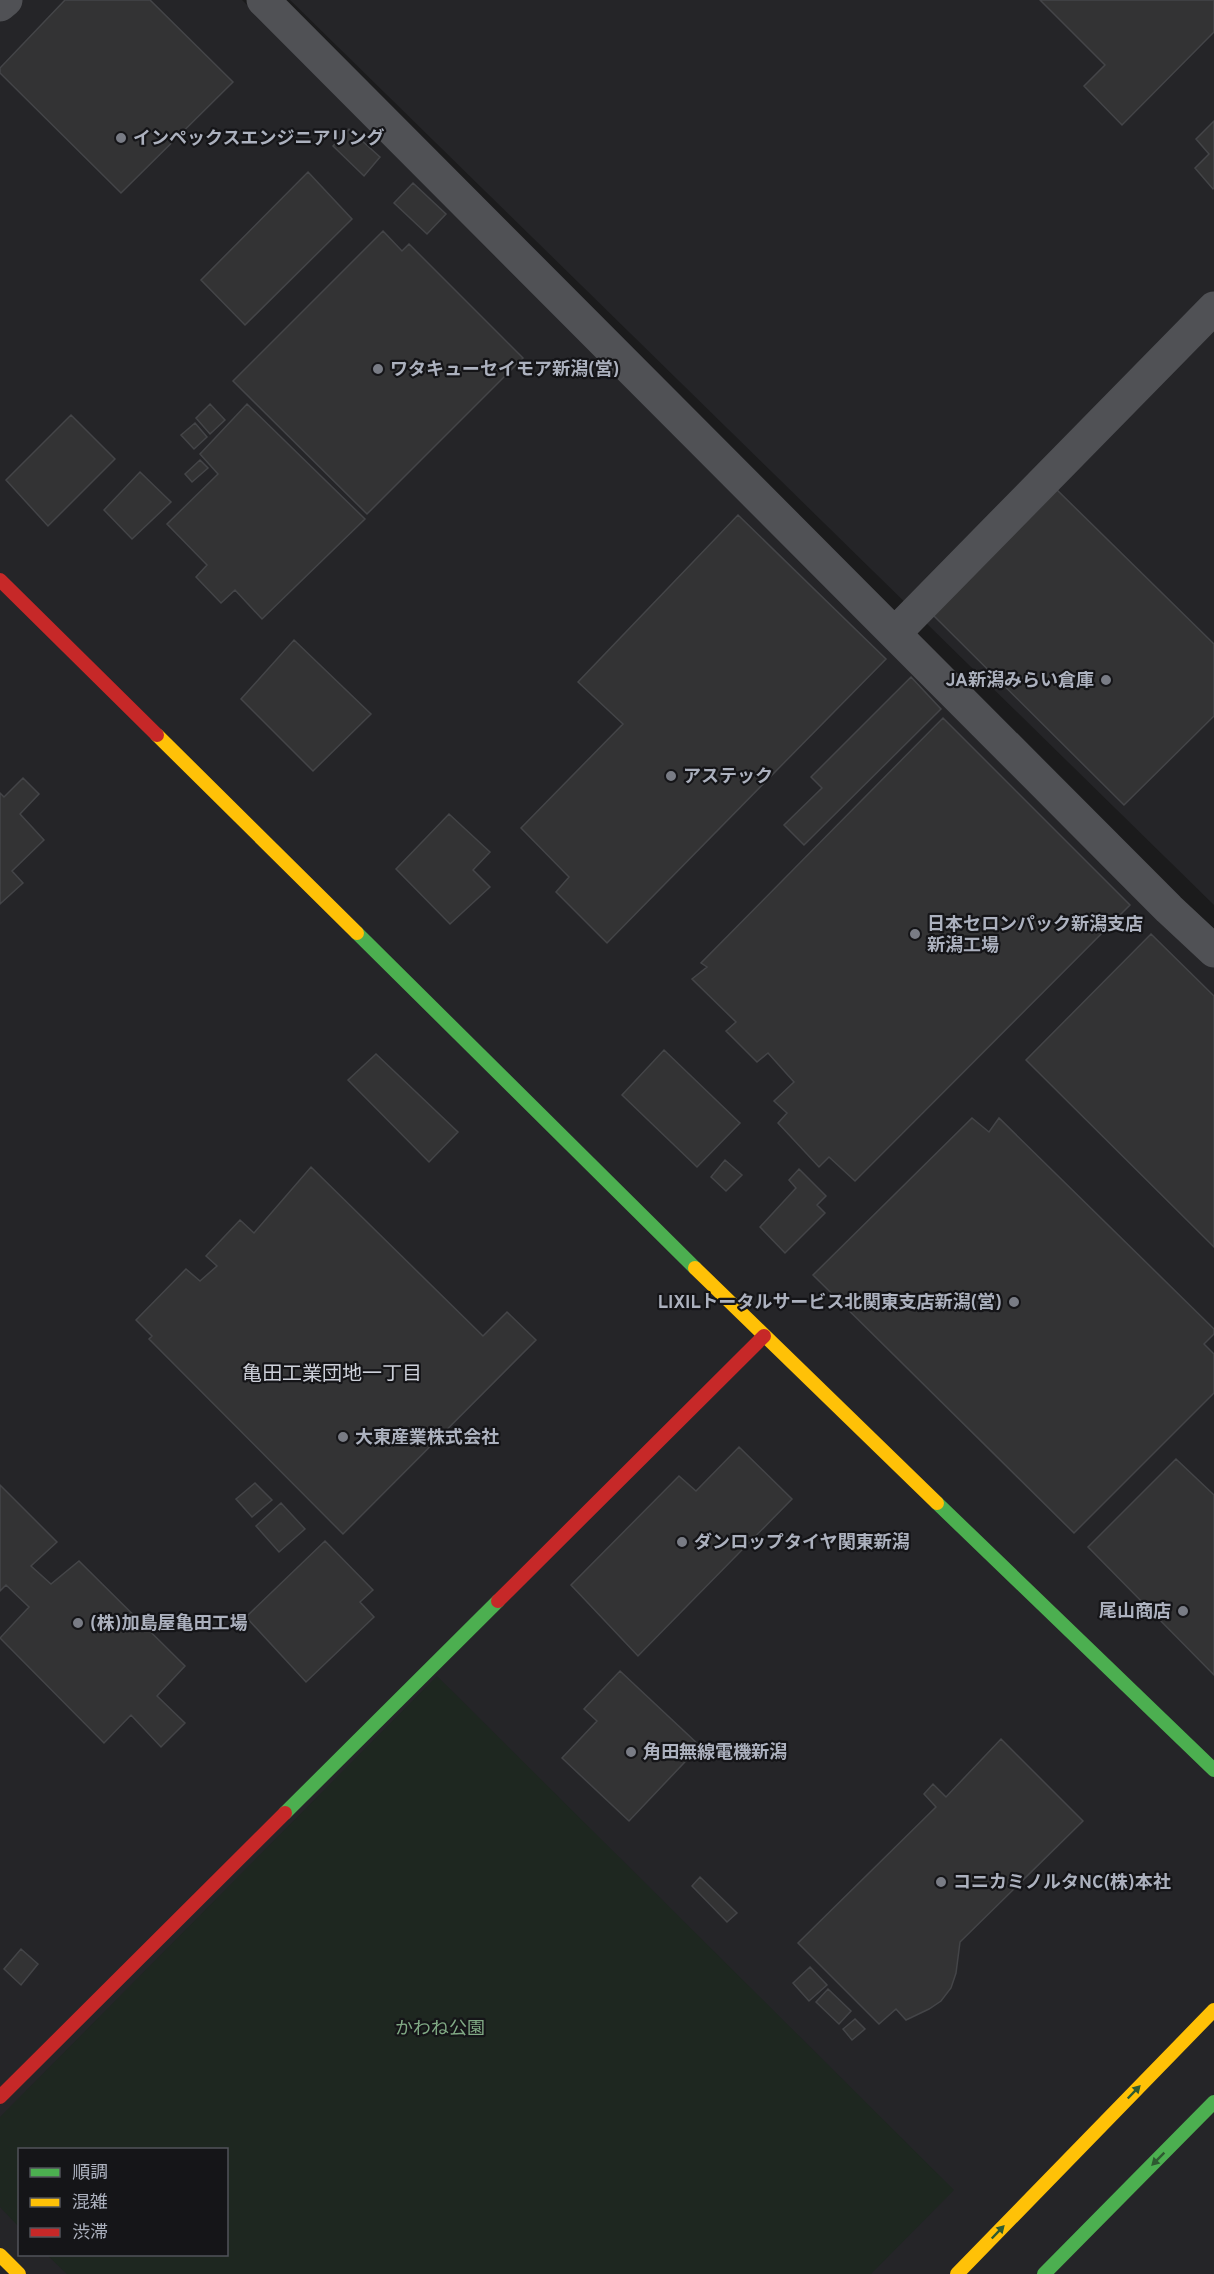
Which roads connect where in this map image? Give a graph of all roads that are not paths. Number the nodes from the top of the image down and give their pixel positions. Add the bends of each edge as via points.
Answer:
1 (6, 0) edge
2 (262, 0) edge
3 (0, 5) edge
4 (1214, 308) edge
5 (0, 580) edge
6 (895, 633) junction
7 (1214, 951) edge
8 (764, 1336) junction
9 (1214, 1770) edge
10 (1214, 2010) edge
11 (0, 2097) edge
12 (1214, 2102) edge
13 (0, 2255) edge
14 (19, 2274) edge
15 (957, 2274) edge
16 (1044, 2274) edge

1 - 3 street
2 - 6 street
4 - 6 street
5 - 8 street
6 - 7 street
8 - 9 street
8 - 11 street
15 -> 10 street
12 -> 16 street
13 - 14 street

